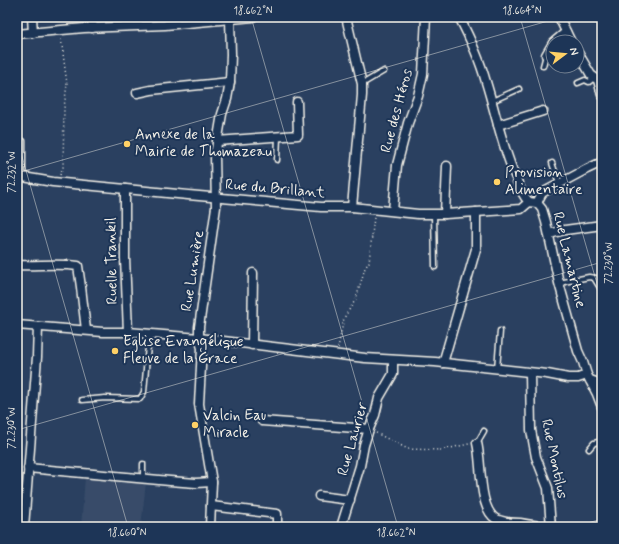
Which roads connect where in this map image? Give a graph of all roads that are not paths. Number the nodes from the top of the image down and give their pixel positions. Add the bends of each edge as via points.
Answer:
1 (32, 17) edge
2 (93, 17) edge
3 (253, 17) edge
4 (346, 17) edge
5 (426, 17) edge
6 (460, 17) edge
7 (559, 17) edge
8 (230, 19) junction
9 (92, 28) junction
10 (566, 32) edge
11 (33, 33) junction
12 (17, 34) edge
13 (545, 59) edge
14 (585, 64) edge
15 (543, 66) dead end
16 (384, 70) dead end
17 (595, 77) junction
18 (230, 82) junction
19 (578, 83) dead end
20 (362, 84) junction
21 (519, 89) dead end
22 (137, 93) dead end
23 (602, 95) edge
24 (492, 101) junction
25 (297, 102) dead end
26 (543, 111) dead end
27 (498, 125) junction
28 (278, 137) junction
29 (217, 140) junction
30 (23, 141) dead end
31 (277, 160) dead end
32 (602, 162) edge
33 (552, 163) dead end
34 (447, 166) dead end
35 (20, 176) edge
36 (559, 183) junction
37 (125, 189) junction
38 (216, 198) junction
39 (533, 202) junction
40 (352, 207) junction
41 (393, 211) junction
42 (476, 212) junction
43 (434, 214) junction
44 (445, 214) junction
45 (602, 225) edge
46 (549, 234) junction
47 (17, 265) edge
48 (435, 267) dead end
49 (253, 272) dead end
50 (594, 277) junction
51 (602, 278) edge
52 (559, 283) junction
53 (602, 291) edge
54 (17, 325) edge
55 (38, 327) junction
56 (86, 330) junction
57 (500, 331) dead end
58 (128, 332) junction
59 (149, 334) junction
60 (198, 338) junction
61 (252, 345) junction
62 (393, 360) junction
63 (443, 363) junction
64 (497, 369) junction
65 (530, 373) junction
66 (588, 378) junction
67 (602, 384) edge
68 (600, 393) edge
69 (82, 400) dead end
70 (602, 407) edge
71 (262, 421) dead end
72 (369, 429) junction
73 (484, 431) dead end
74 (602, 441) edge
75 (477, 443) joint
76 (589, 450) dead end
77 (142, 464) dead end
78 (28, 468) junction
79 (143, 479) junction
80 (212, 482) junction
81 (319, 496) dead end
82 (350, 500) junction
83 (211, 506) junction
84 (551, 526) edge
85 (24, 527) edge
86 (210, 527) edge
87 (277, 527) edge
88 (341, 527) edge

1 - 11 street
2 - 9 street
3 - 8 street
4 - 20 street
5 - 41 street, Rue des Héros via 421,82 397,165
6 - 24 street, Rue Lamartine
7 - 10 street
8 - 9 street
8 - 18 street, Rue Lumière
9 - 11 street
11 - 12 street
13 - 15 lane
14 - 17 street
16 - 20 lane
17 - 19 lane via 589,82 585,80
17 - 23 street
18 - 22 street
18 - 29 street, Rue Lumière
20 - 40 street via 362,110
21 - 24 lane
24 - 27 street, Rue Lamartine
25 - 28 street via 298,135
26 - 27 street
27 - 39 street, Rue Lamartine via 512,170 524,197
28 - 29 street
28 - 31 lane
29 - 38 street, Rue Lumière
30 - 35 lane
32 - 36 street
33 - 36 lane
34 - 44 street
35 - 37 street, Rue du Brillant
36 - 39 street
37 - 38 street, Rue du Brillant
37 - 58 street, Ruelle Trankil
38 - 40 street, Rue du Brillant via 321,207
38 - 60 street, Rue Lumière
39 - 42 street, Rue du Brillant via 521,209
39 - 46 street, Rue Lamartine via 542,209
40 - 41 street, Rue du Brillant
41 - 43 street, Rue du Brillant
42 - 44 street, Rue du Brillant
42 - 63 street via 476,249
43 - 44 street, Rue du Brillant
43 - 48 lane
45 - 46 street
46 - 52 street, Rue Lamartine
47 - 56 street via 78,263
49 - 61 street
50 - 51 lane
50 - 52 lane
50 - 53 lane
52 - 66 street, Rue Lamartine
54 - 55 street
55 - 56 street
55 - 78 street
56 - 58 street
57 - 64 lane
58 - 59 street
59 - 60 street
59 - 69 lane via 144,392 140,399
60 - 61 street
60 - 80 street, Rue Lumière via 202,348 199,404
61 - 62 street
62 - 63 street
62 - 72 street, Rue Laurier via 393,374 379,398
63 - 64 street
64 - 65 street
65 - 66 street
65 - 84 street, Rue Montilus via 530,430 536,457 548,488
66 - 67 street
66 - 68 street, Rue Lamartine
68 - 70 street, Rue Lamartine
71 - 72 street
72 - 82 street, Rue Laurier
73 - 75 lane
74 - 76 lane via 594,443
75 - 84 street via 486,502 492,516 508,522
77 - 79 lane
78 - 79 street
78 - 85 street
79 - 80 street
80 - 83 street, Rue Lumière
81 - 82 street
82 - 88 street, Rue Laurier
83 - 86 street, Rue Lumière
83 - 87 street via 277,514

